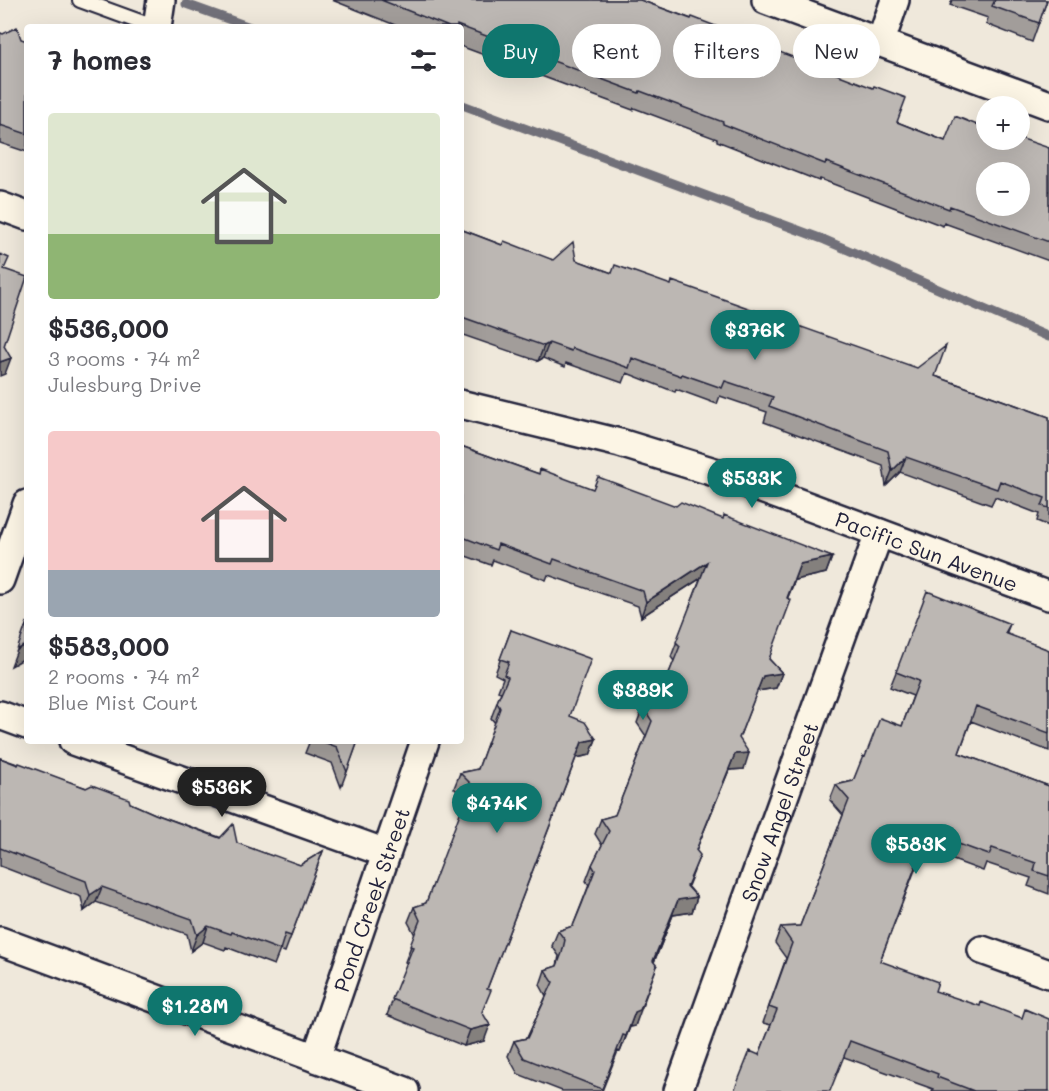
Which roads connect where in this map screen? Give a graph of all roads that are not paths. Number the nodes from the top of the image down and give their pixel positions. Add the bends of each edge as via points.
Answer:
1 (80, 0) edge
2 (161, 0) edge
3 (766, 0) edge
4 (895, 0) edge
5 (148, 24) edge
6 (157, 24) edge
7 (881, 41) junction
8 (1049, 105) edge
9 (0, 206) edge
10 (24, 215) edge
11 (464, 405) edge
12 (24, 512) edge
13 (879, 533) junction
14 (0, 580) edge
15 (1049, 596) edge
16 (0, 715) edge
17 (24, 723) edge
18 (81, 744) edge
19 (424, 744) edge
20 (386, 854) junction
21 (0, 941) edge
22 (982, 950) dead end
23 (1049, 974) edge
24 (316, 1058) junction
25 (405, 1091) edge
26 (678, 1091) edge

1 - 5 lane
2 - 6 street
3 - 7 street
4 - 7 street
7 - 8 street
9 - 10 street
11 - 13 street, Pacific Sun Avenue via 620,443 712,471
12 - 14 street
13 - 15 street, Pacific Sun Avenue
13 - 26 street, Snow Angel Street
16 - 17 street
18 - 20 street
19 - 20 street, Pond Creek Street
20 - 24 street, Pond Creek Street
21 - 24 street
22 - 23 street
24 - 25 street

